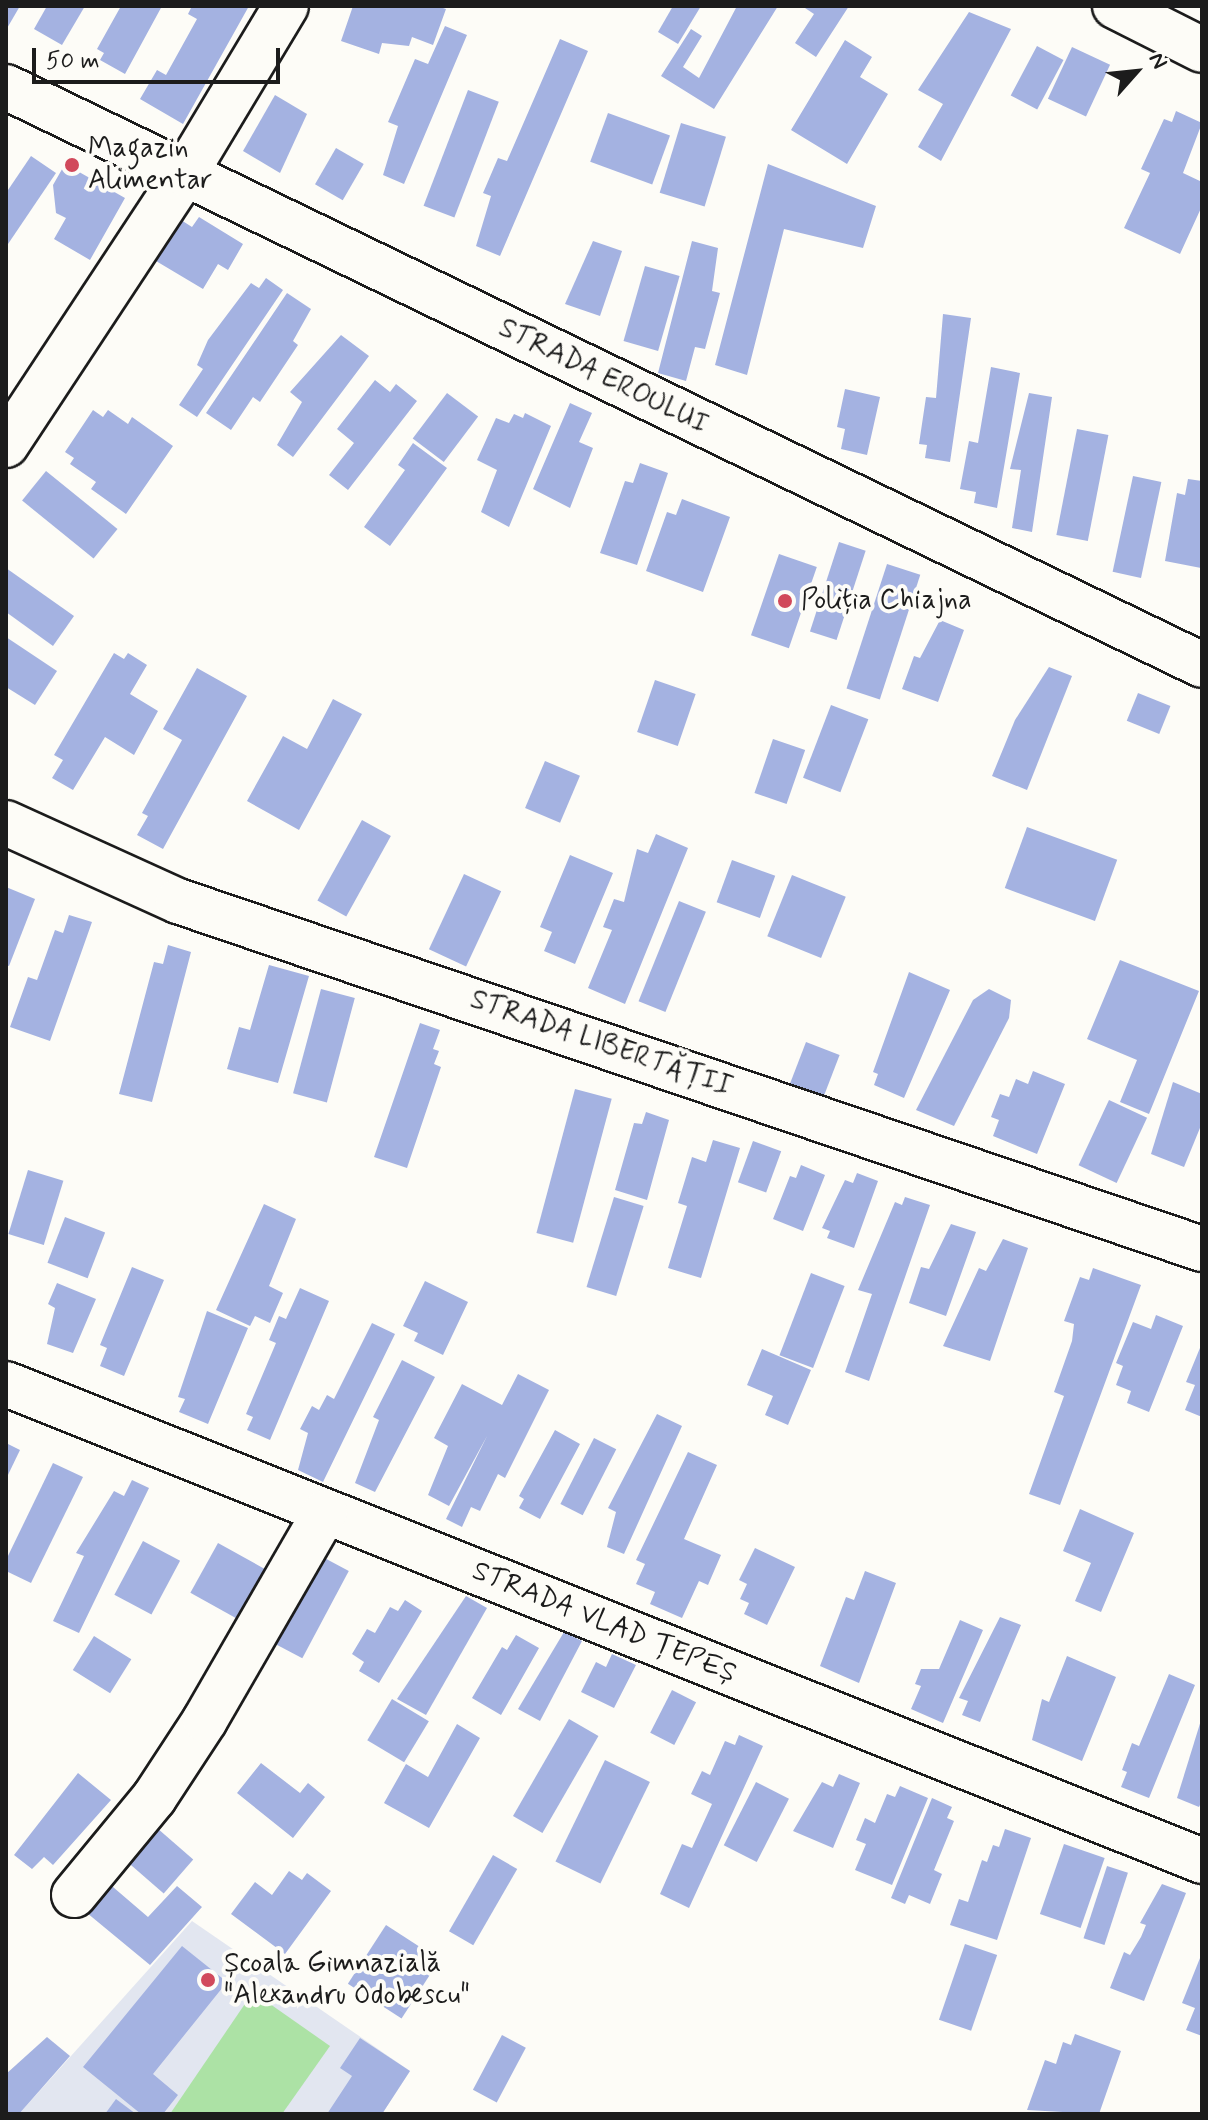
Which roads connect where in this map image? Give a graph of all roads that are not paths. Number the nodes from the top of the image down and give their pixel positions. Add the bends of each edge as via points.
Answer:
1 (286, 6) edge
2 (1115, 6) edge
3 (1202, 50) edge
4 (6, 87) edge
5 (185, 174) junction
6 (6, 445) edge
7 (1202, 665) edge
8 (6, 823) edge
9 (1202, 1249) edge
10 (6, 1384) edge
11 (325, 1512) junction
12 (1202, 1861) edge
13 (74, 1895) dead end

1 - 5 street
2 - 3 street
4 - 5 street, STRADA EROULUI
5 - 6 street
5 - 7 street, STRADA EROULUI
8 - 9 street, STRADA LIBERTĂȚII via 178,901
10 - 11 street, STRADA VLAD ȚEPEȘ
11 - 12 street, STRADA VLAD ȚEPEȘ
11 - 13 street via 154,1798

